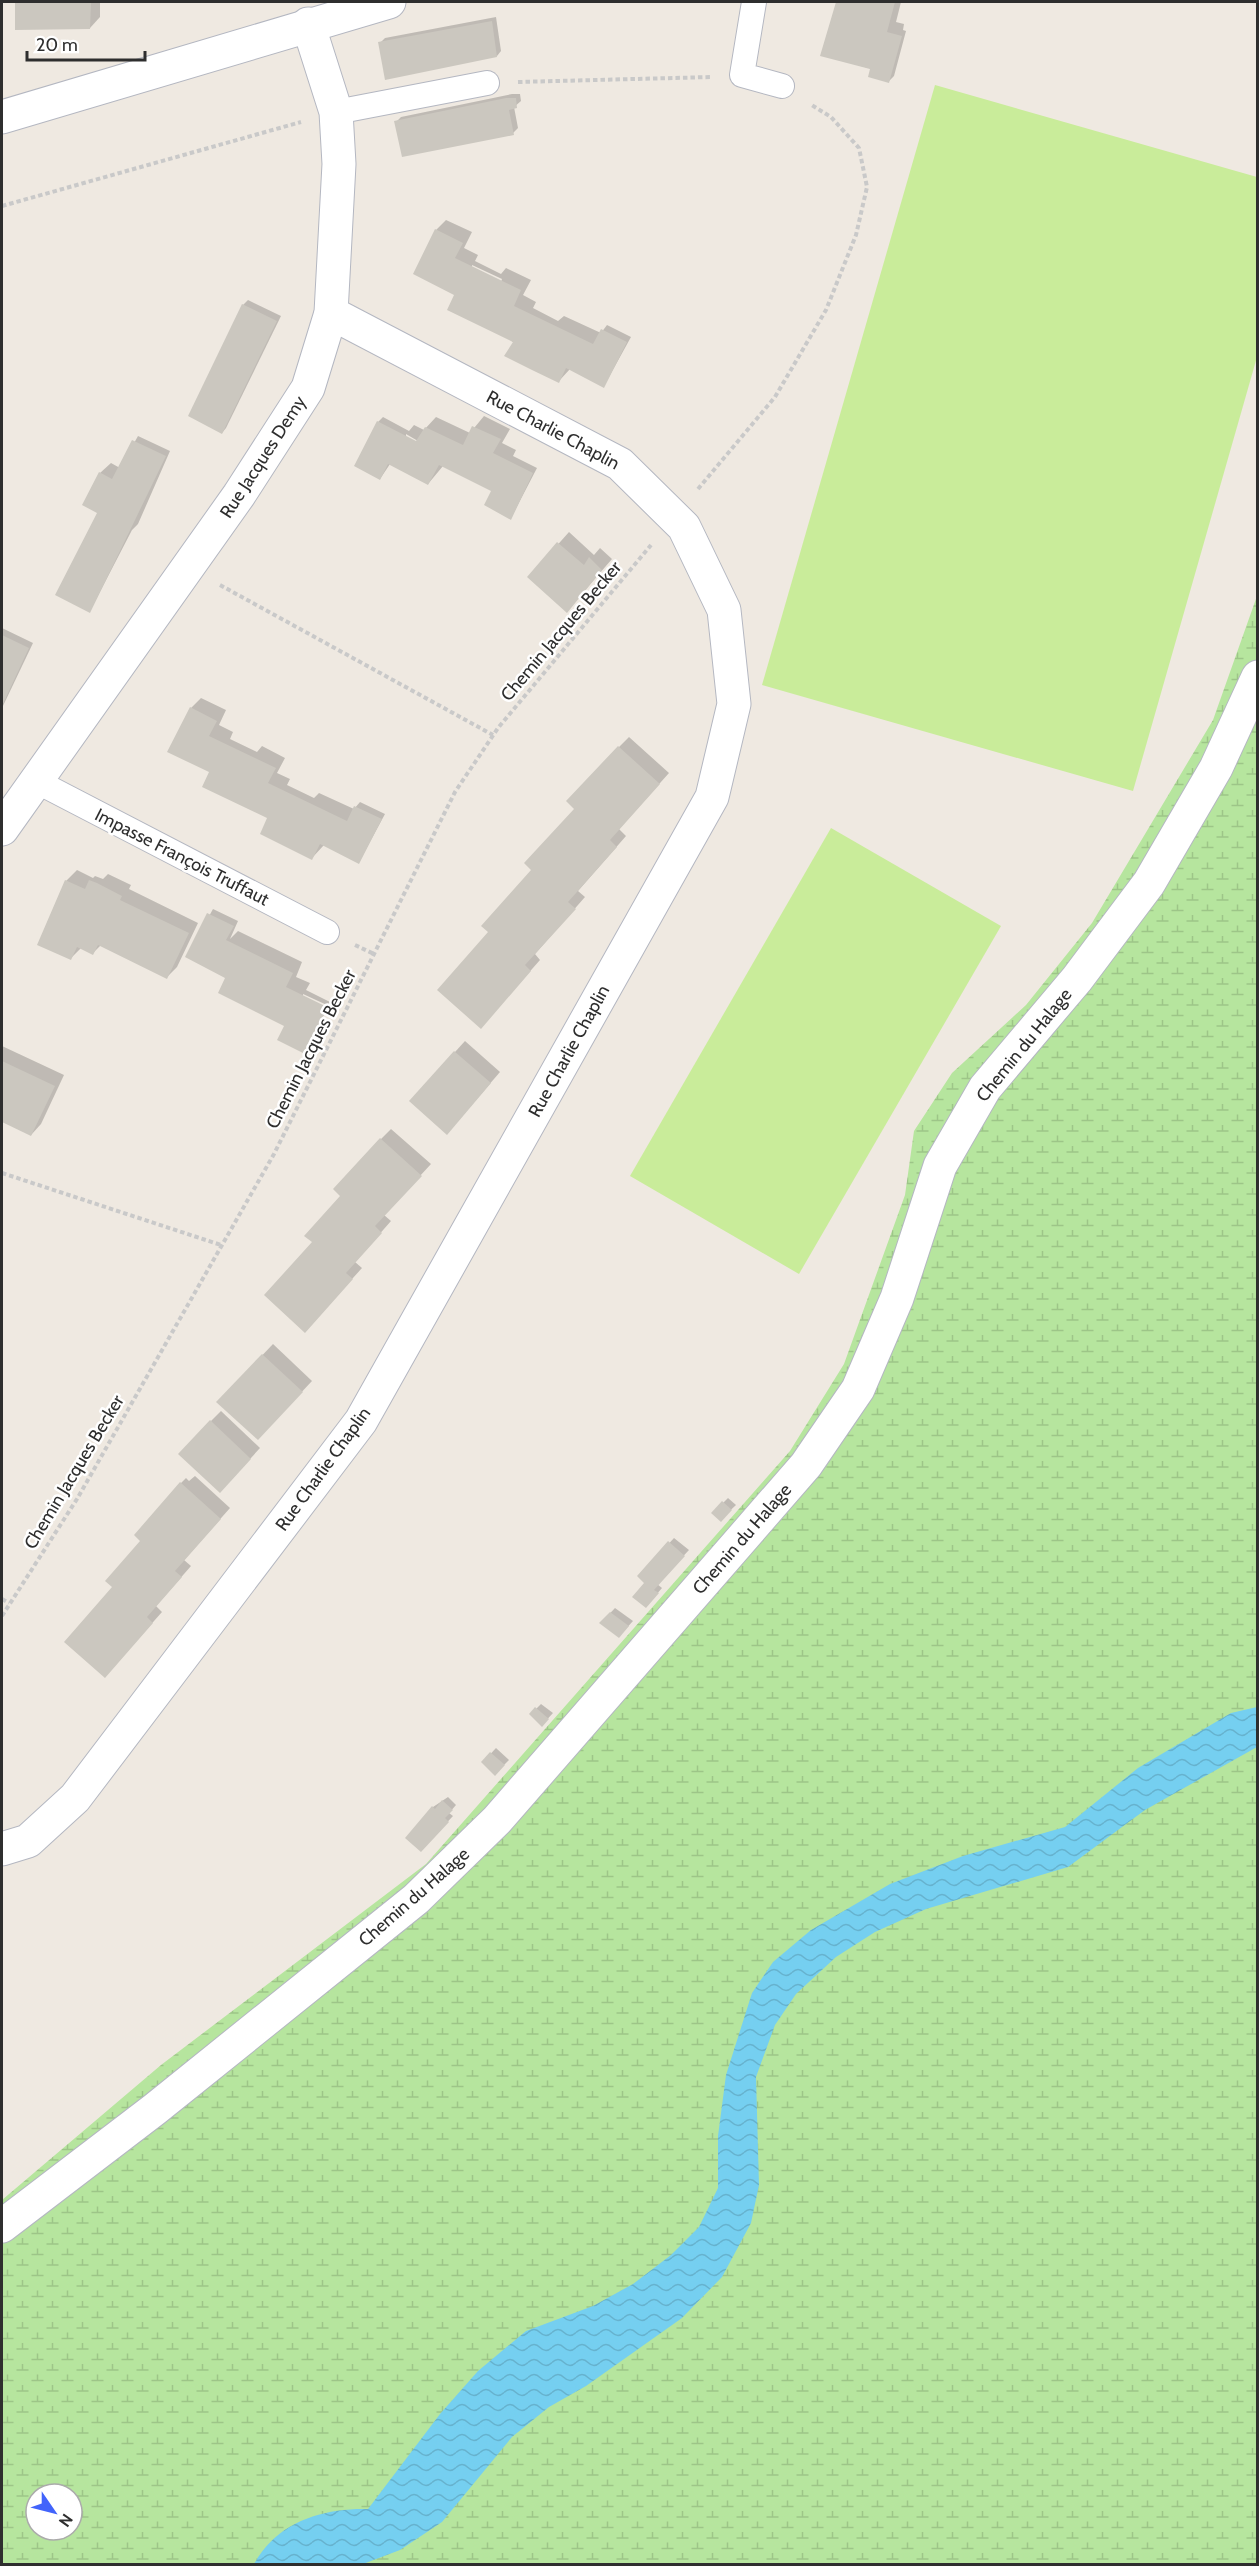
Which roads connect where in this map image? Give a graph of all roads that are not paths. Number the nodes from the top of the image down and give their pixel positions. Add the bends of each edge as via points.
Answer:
1 (389, 2) edge
2 (754, 2) edge
3 (308, 24) junction
4 (488, 83) road end
5 (782, 86) road end
6 (336, 112) junction
7 (2, 117) edge
8 (331, 313) junction
9 (1257, 677) edge
10 (36, 781) junction
11 (2, 829) edge
12 (327, 932) dead end
13 (2, 1849) edge
14 (2, 2226) edge

1 - 3 street
2 - 5 lane via 742,75
3 - 6 street, Rue Jacques Demy
3 - 7 street
4 - 6 lane
6 - 8 street, Rue Jacques Demy via 339,164
8 - 10 street, Rue Jacques Demy via 308,388 239,495
8 - 13 street, Rue Charlie Chaplin via 620,464 684,527 724,610 734,704 712,797 361,1421 75,1798 28,1841
9 - 14 street, Chemin du Halage via 1216,768 1149,883 1077,979 985,1088 940,1166 897,1298 858,1389 806,1465 497,1821 416,1899 155,2109
10 - 11 street, Rue Jacques Demy
10 - 12 lane, Impasse François Truffaut

